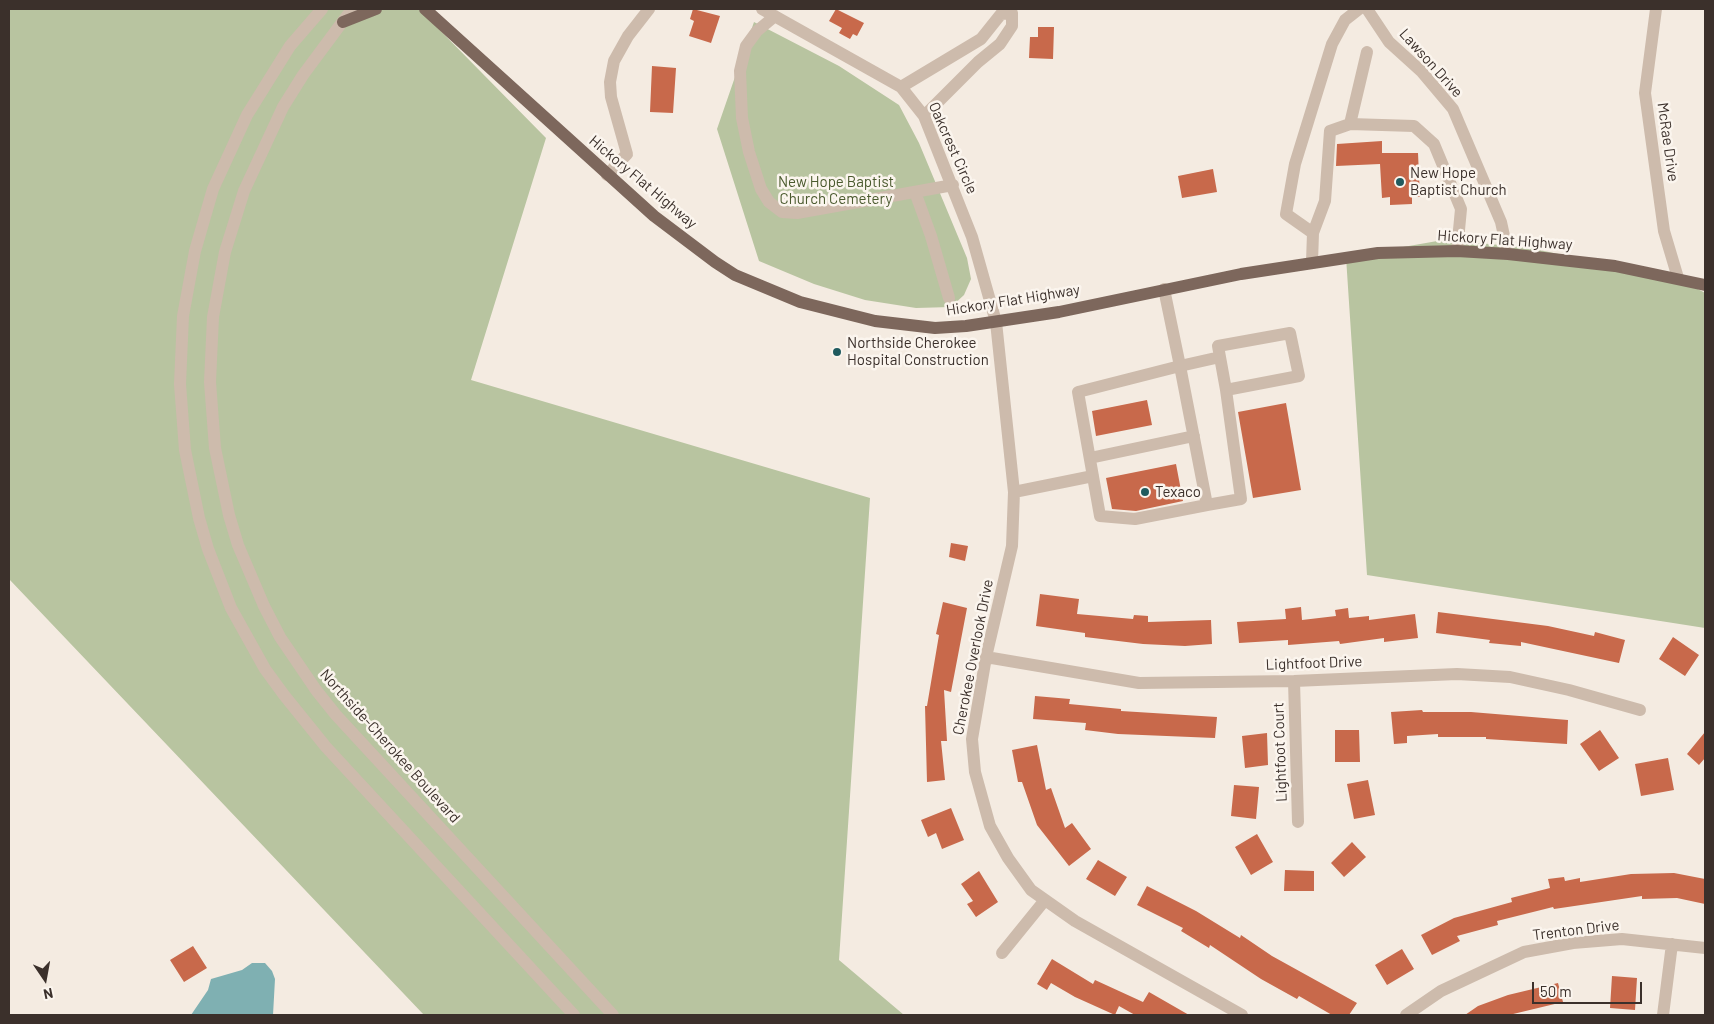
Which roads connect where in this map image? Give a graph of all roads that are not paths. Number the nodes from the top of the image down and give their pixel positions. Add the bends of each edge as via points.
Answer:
1 (322, 9) edge
2 (352, 9) edge
3 (376, 9) edge
4 (425, 9) edge
5 (649, 9) edge
6 (762, 9) edge
7 (1359, 9) edge
8 (1367, 9) edge
9 (1656, 9) edge
10 (775, 16) junction
11 (343, 22) junction
12 (1367, 52) dead end
13 (901, 87) junction
14 (924, 116) junction
15 (1350, 124) junction
16 (607, 175) junction
17 (953, 184) junction
18 (915, 192) junction
19 (1313, 233) junction
20 (1457, 251) junction
21 (1508, 254) junction
22 (1312, 262) junction
23 (1678, 278) junction
24 (1705, 285) edge
25 (1164, 289) junction
26 (949, 298) dead end
27 (996, 322) junction
28 (1220, 357) junction
29 (1180, 366) junction
30 (1226, 390) junction
31 (1194, 436) junction
32 (1090, 458) junction
33 (1093, 476) junction
34 (1014, 492) junction
35 (1207, 504) junction
36 (986, 657) junction
37 (1294, 681) junction
38 (1640, 710) dead end
39 (1298, 822) dead end
40 (1045, 900) junction
41 (1672, 944) junction
42 (1705, 948) edge
43 (1002, 953) dead end
44 (574, 1015) edge
45 (614, 1015) edge
46 (1242, 1015) edge
47 (1406, 1015) edge
48 (1663, 1015) edge

1 - 44 street via 290,46 247,114 213,189 195,251 183,316 180,384 186,450 199,518 231,608 265,669 284,695 337,759
2 - 11 street, Northside-Cherokee Boulevard
3 - 11 main road
4 - 16 main road, Hickory Flat Highway
5 - 16 street via 614,61 611,97 627,154
6 - 10 street, Oakcrest Circle
7 - 19 street via 1345,20 1332,44 1294,164 1286,214
8 - 21 street, Lawson Drive via 1389,42 1421,71 1453,109 1501,222
9 - 23 street, McRae Drive via 1645,93 1664,231
10 - 13 street, Oakcrest Circle
10 - 18 street via 757,31 746,46 740,71 742,118 749,152 761,189 769,202 782,212 797,213
11 - 45 street, Northside-Cherokee Boulevard via 283,107 244,192 225,252 213,317 210,382 215,448 229,515 264,606 284,644 316,690
12 - 15 street
13 - 14 street, Oakcrest Circle
13 - 14 street via 981,39 1001,14 1012,13 1012,26 1000,44
14 - 17 street, Oakcrest Circle
15 - 19 street via 1330,131 1325,201
15 - 20 street via 1414,126 1434,144 1461,209
16 - 27 main road, Hickory Flat Highway via 714,262 735,275 800,302 875,322 935,328
17 - 18 street
17 - 27 street, Oakcrest Circle
18 - 26 street
19 - 22 street
20 - 21 main road, Hickory Flat Highway
20 - 22 main road, Hickory Flat Highway via 1378,253
21 - 23 main road, Hickory Flat Highway via 1615,266
22 - 25 main road, Hickory Flat Highway
23 - 24 main road, Hickory Flat Highway
25 - 27 main road, Hickory Flat Highway
25 - 29 street
27 - 34 street, Cherokee Overlook Drive
28 - 29 street
28 - 30 street
28 - 30 street via 1218,346 1290,333 1299,376
29 - 31 street
29 - 32 street via 1078,392
30 - 35 street via 1241,499
31 - 32 street
31 - 35 street
32 - 33 street
33 - 34 street
33 - 35 street via 1100,516 1135,519
34 - 36 street, Cherokee Overlook Drive via 1012,546
36 - 37 street, Lightfoot Drive via 1139,683
36 - 40 street, Cherokee Overlook Drive via 972,739 975,772 990,826 1031,890
37 - 38 street, Lightfoot Drive via 1457,674 1510,677
37 - 39 street, Lightfoot Court
40 - 43 street
40 - 46 street, Cherokee Overlook Drive via 1075,921
41 - 42 street, Trenton Drive
41 - 47 street, Trenton Drive via 1622,939 1524,952 1441,991
41 - 48 street

